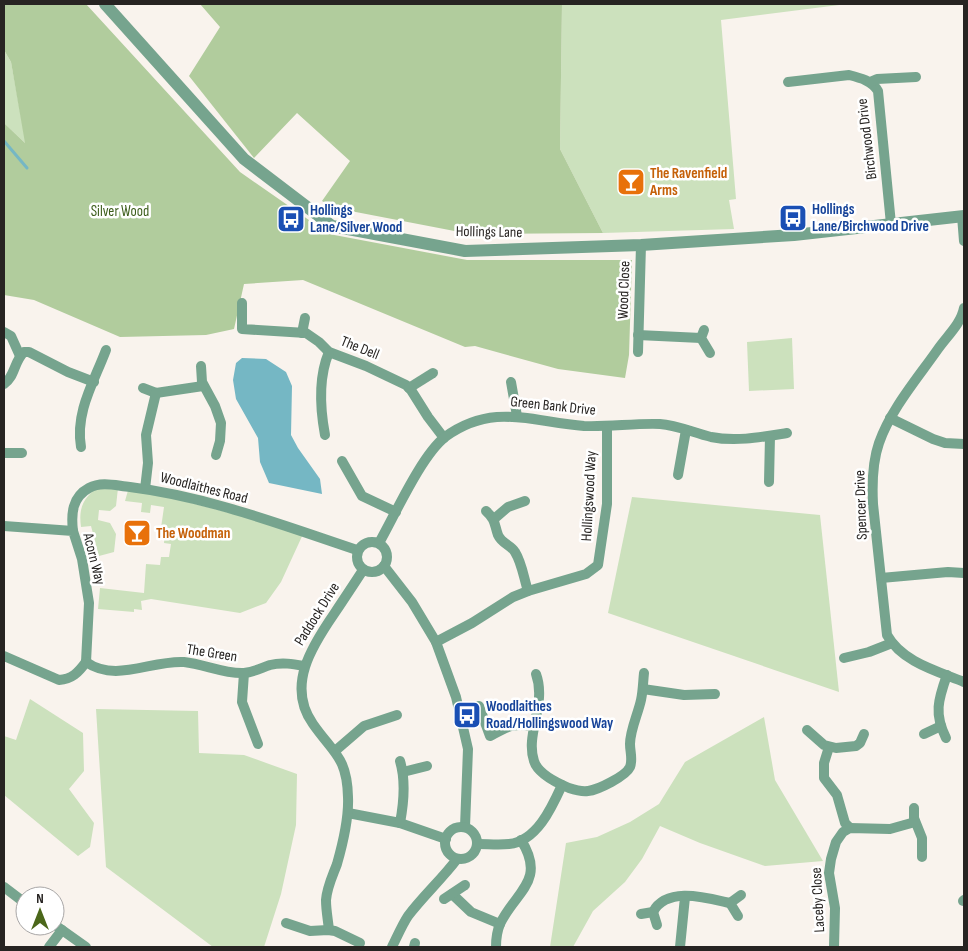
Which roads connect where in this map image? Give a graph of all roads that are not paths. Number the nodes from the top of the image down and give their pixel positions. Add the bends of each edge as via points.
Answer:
1 (105, 4) edge
2 (916, 77) dead end
3 (788, 82) dead end
4 (870, 82) junction
5 (963, 216) edge
6 (891, 224) junction
7 (964, 241) edge
8 (641, 245) junction
9 (242, 303) dead end
10 (964, 311) edge
11 (305, 318) dead end
12 (4, 332) edge
13 (302, 333) junction
14 (638, 335) junction
15 (106, 350) dead end
16 (329, 352) junction
17 (638, 352) dead end
18 (710, 353) dead end
19 (20, 356) junction
20 (201, 366) dead end
21 (433, 373) dead end
22 (94, 382) junction
23 (510, 382) dead end
24 (4, 384) edge
25 (203, 386) junction
26 (144, 388) dead end
27 (409, 388) junction
28 (156, 393) junction
29 (516, 416) junction
30 (890, 418) junction
31 (607, 426) junction
32 (686, 430) junction
33 (787, 433) dead end
34 (325, 436) dead end
35 (770, 436) junction
36 (444, 438) junction
37 (964, 444) edge
38 (81, 447) dead end
39 (4, 453) edge
40 (22, 453) dead end
41 (216, 455) dead end
42 (342, 460) dead end
43 (678, 475) dead end
44 (769, 482) dead end
45 (145, 489) junction
46 (525, 501) dead end
47 (486, 511) dead end
48 (396, 512) junction
49 (494, 519) junction
50 (4, 526) edge
51 (73, 531) junction
52 (379, 543) junction
53 (357, 550) junction
54 (384, 566) junction
55 (364, 570) junction
56 (964, 573) edge
57 (881, 578) junction
58 (528, 591) junction
59 (436, 642) junction
60 (892, 643) junction
61 (4, 656) edge
62 (844, 658) dead end
63 (86, 662) junction
64 (304, 666) junction
65 (244, 673) junction
66 (644, 673) dead end
67 (536, 674) dead end
68 (947, 675) junction
69 (964, 682) edge
70 (643, 690) junction
71 (714, 694) dead end
72 (479, 706) dead end
73 (397, 715) dead end
74 (534, 726) junction
75 (941, 726) junction
76 (807, 730) dead end
77 (864, 734) dead end
78 (924, 734) dead end
79 (946, 738) dead end
80 (258, 744) dead end
81 (829, 747) junction
82 (335, 751) junction
83 (400, 761) dead end
84 (427, 766) dead end
85 (403, 772) junction
86 (562, 785) junction
87 (914, 808) dead end
88 (348, 813) junction
89 (915, 822) junction
90 (400, 823) junction
91 (465, 828) junction
92 (850, 828) junction
93 (446, 839) junction
94 (521, 840) junction
95 (478, 844) junction
96 (922, 857) dead end
97 (457, 859) junction
98 (465, 885) dead end
99 (4, 887) edge
100 (15, 895) edge
101 (741, 895) dead end
102 (685, 897) junction
103 (730, 903) junction
104 (653, 912) junction
105 (641, 914) dead end
106 (738, 916) dead end
107 (286, 923) dead end
108 (500, 924) junction
109 (657, 925) dead end
110 (329, 930) junction
111 (65, 931) edge
112 (360, 943) dead end
113 (86, 947) edge
114 (392, 947) edge
115 (496, 947) edge
116 (680, 947) edge
117 (834, 947) edge

1 - 8 street, Hollings Lane via 244,159 332,226 465,251
2 - 4 street, Birchwood Drive
3 - 4 street, Birchwood Drive via 850,76
4 - 6 street, Birchwood Drive via 878,92
5 - 6 street, Hollings Lane
5 - 7 street
6 - 8 street, Hollings Lane via 794,235
8 - 14 street, Wood Close
9 - 13 street, The Dell via 242,329
10 - 30 street, Spencer Drive
11 - 13 street
12 - 19 street via 10,336
13 - 16 street, The Dell via 320,342
14 - 17 street, Wood Close
14 - 18 street, Wood Close via 702,334
15 - 22 street
16 - 27 street, The Dell
16 - 34 street via 323,367 321,401
19 - 22 street via 29,352
19 - 24 street via 9,381
20 - 25 street
21 - 27 street
22 - 38 street via 81,414
23 - 29 street
25 - 28 street
25 - 41 street via 221,423
26 - 28 street
27 - 36 street, The Dell
28 - 45 street via 146,435 148,463
29 - 31 street, Green Bank Drive
29 - 36 street, Green Bank Drive via 471,422
30 - 37 street via 933,439
30 - 57 street, Spencer Drive via 878,444 872,483
31 - 32 street, Green Bank Drive via 660,424
31 - 58 street, Hollingswood Way via 607,504 598,565 586,574
32 - 35 street, Green Bank Drive via 724,438
32 - 43 street
33 - 35 street, Green Bank Drive
35 - 44 street
36 - 48 street, Green Bank Drive via 424,463
39 - 40 street
42 - 48 street via 362,496
45 - 51 street, Woodlaithes Road via 101,484 89,488 74,504 71,516
45 - 53 street, Woodlaithes Road via 222,506
46 - 49 street
47 - 49 street
48 - 52 street, Green Bank Drive
49 - 58 street via 502,542 517,555
50 - 51 street, Acorn Way
51 - 63 street, Acorn Way via 82,559 89,603
52 - 53 street via 367,542
52 - 54 street via 386,552
53 - 55 street via 356,561
54 - 55 street via 374,572
54 - 59 street via 412,602
55 - 64 street, Paddock Drive via 316,640
56 - 57 street
57 - 60 street, Spencer Drive via 886,628
58 - 59 street, Hollingswood Way via 505,600
59 - 91 street via 456,697 468,749
60 - 62 street
60 - 68 street via 906,656
61 - 63 street via 58,680 74,676
63 - 65 street, The Green via 93,668 136,670 184,662
64 - 65 street, The Green via 280,663
64 - 82 street, Paddock Drive via 301,690 307,715
65 - 80 street via 242,702
66 - 70 street
67 - 74 street via 541,694
68 - 69 street
68 - 75 street via 938,707
70 - 71 street
70 - 86 street via 630,740 632,757 625,775 589,791
72 - 74 street via 490,736 511,725
73 - 82 street via 359,730
74 - 86 street via 533,760 545,775
75 - 78 street
75 - 79 street
76 - 81 street
77 - 81 street via 856,746
81 - 92 street via 824,762 824,778 837,795 845,823
82 - 88 street, Paddock Drive via 346,771
83 - 85 street
84 - 85 street
85 - 90 street
86 - 94 street via 548,814
87 - 89 street
88 - 90 street
88 - 110 street, Paddock Drive via 326,898
89 - 92 street via 890,829
89 - 96 street via 922,838
90 - 93 street
91 - 93 street via 455,828
91 - 95 street via 474,833
92 - 117 street, Laceby Close via 836,842 829,872 835,908
93 - 97 street via 445,847
94 - 95 street via 510,844
94 - 108 street via 528,852 531,873
95 - 97 street via 469,858
97 - 114 street via 407,918
98 - 108 street via 448,896 471,912
99 - 100 street
101 - 103 street
102 - 103 street
102 - 104 street via 664,900
102 - 116 street
103 - 106 street
104 - 105 street
104 - 109 street
107 - 110 street via 310,931
108 - 115 street
110 - 112 street
111 - 113 street

